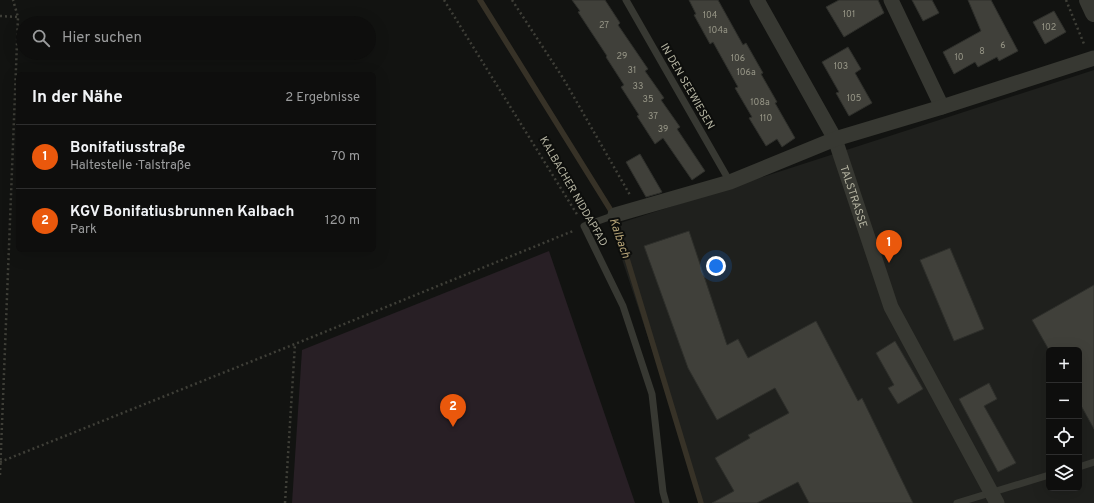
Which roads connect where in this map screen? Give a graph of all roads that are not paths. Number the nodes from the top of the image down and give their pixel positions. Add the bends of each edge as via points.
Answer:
1 (626, 0) edge
2 (757, 0) edge
3 (891, 0) edge
4 (1088, 0) edge
5 (1094, 13) edge
6 (1092, 58) edge
7 (942, 107) junction
8 (835, 139) junction
9 (730, 182) junction
10 (615, 215) joint
11 (1094, 462) edge
12 (1082, 466) edge
13 (1046, 476) edge
14 (995, 498) edge
15 (666, 503) edge
16 (957, 503) edge

1 - 9 lane, IN DEN SEEWIESEN
2 - 8 street, TALSTRASSE
3 - 7 street
4 - 5 street
6 - 7 street
7 - 8 street
8 - 9 street
8 - 14 street, TALSTRASSE via 891,307
9 - 10 street
10 - 15 lane, KALBACHER NIDDAPFAD via 584,226 623,306 652,394
11 - 12 lane
13 - 14 lane
14 - 16 lane

